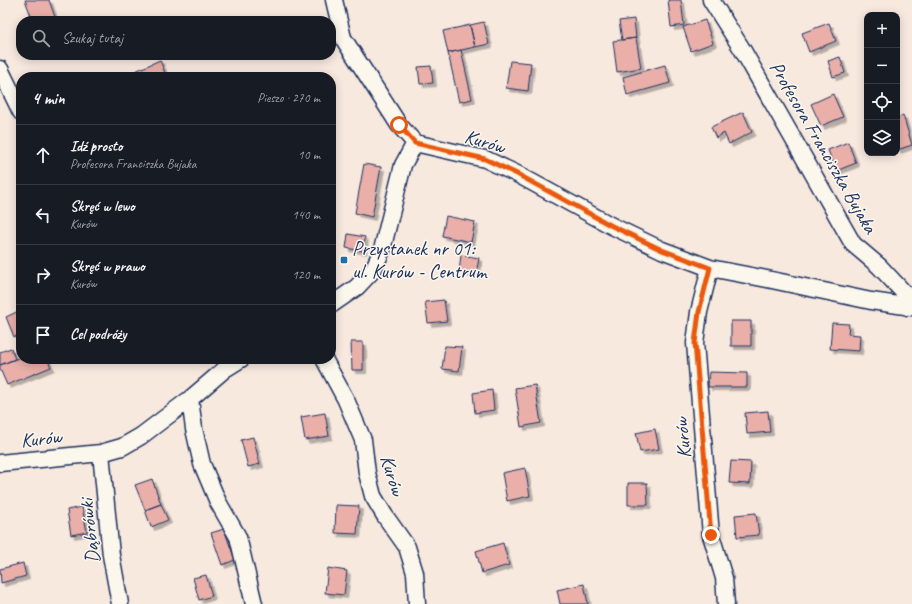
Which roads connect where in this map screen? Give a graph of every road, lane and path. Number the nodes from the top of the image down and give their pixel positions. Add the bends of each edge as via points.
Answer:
1 (334, 0) edge
2 (711, 0) edge
3 (0, 69) edge
4 (16, 102) edge
5 (415, 143) junction
6 (710, 268) junction
7 (336, 301) edge
8 (910, 307) edge
9 (222, 364) edge
10 (327, 364) edge
11 (190, 399) junction
12 (102, 453) junction
13 (0, 463) edge
14 (120, 604) edge
15 (254, 604) edge
16 (417, 604) edge
17 (726, 604) edge

1 - 5 street via 343,38 399,125
2 - 8 street, Profesora Franciszka Bujaka via 742,49 853,244 880,266 908,297
3 - 4 street
5 - 6 street, Kurów via 485,159 612,226 662,250
5 - 7 street via 403,165 382,250 373,270
6 - 8 street, Kurów
6 - 17 street, Kurów via 699,312 695,343 711,535 724,578
9 - 11 street, Kurów
10 - 16 street, Kurów via 363,440 366,473 373,496 407,547 415,573
11 - 12 street, Kurów via 141,436 122,447
11 - 15 street via 202,464 218,502 238,537
12 - 13 street, Kurów
12 - 14 street, Dąbrówki via 111,555

